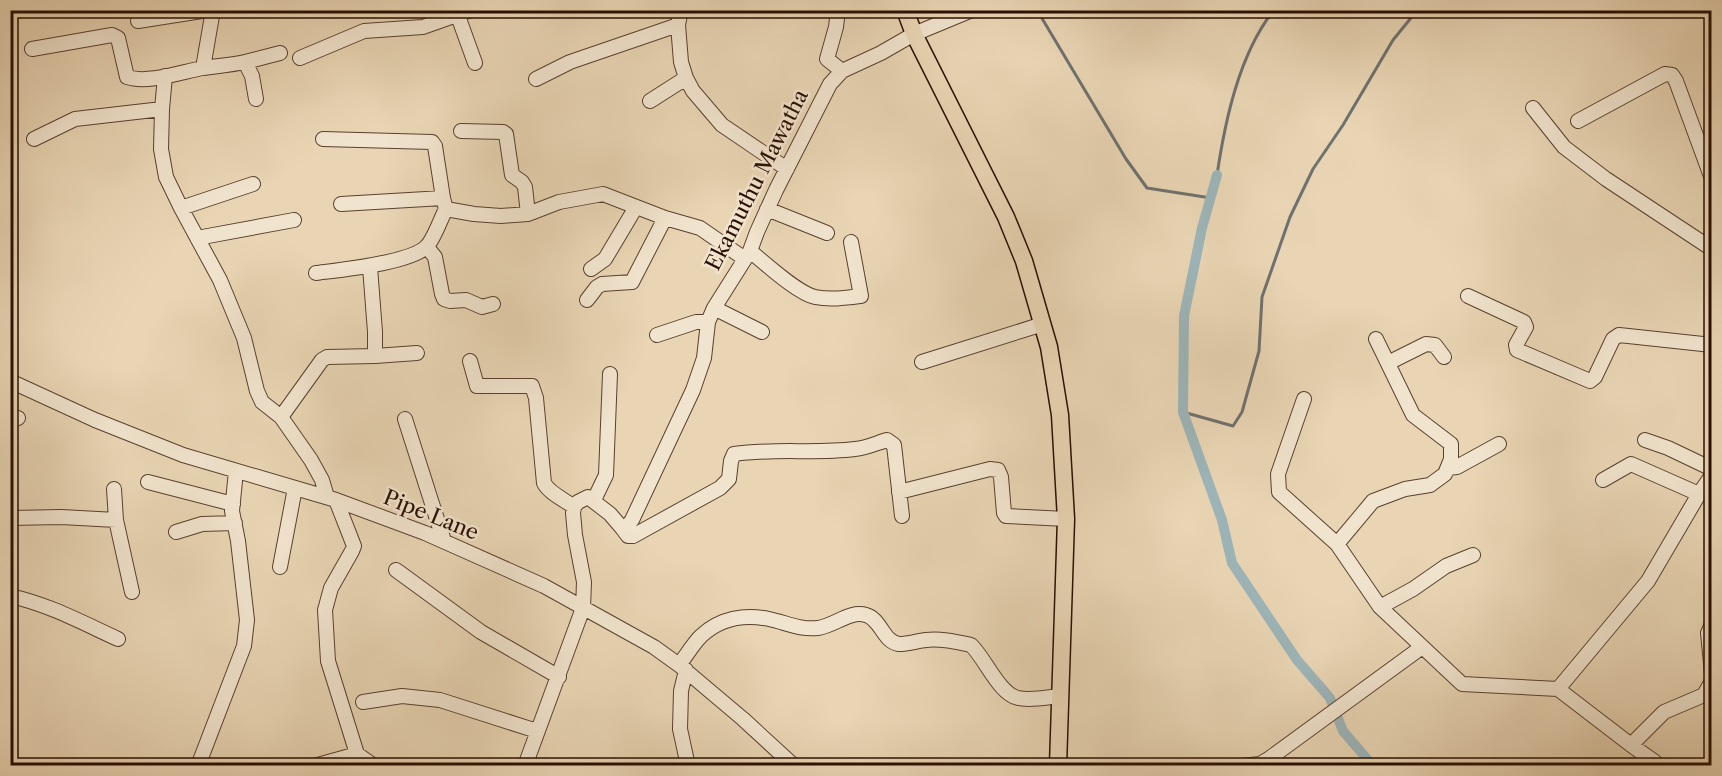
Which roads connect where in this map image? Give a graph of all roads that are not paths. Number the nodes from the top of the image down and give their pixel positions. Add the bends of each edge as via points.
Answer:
1 (208, 10) edge
2 (213, 10) edge
3 (681, 10) edge
4 (838, 10) edge
5 (905, 10) edge
6 (972, 10) edge
7 (465, 13) edge
8 (138, 21) dead end
9 (678, 25) junction
10 (915, 34) junction
11 (32, 49) dead end
12 (280, 53) dead end
13 (300, 58) dead end
14 (245, 62) junction
15 (475, 63) dead end
16 (203, 68) junction
17 (842, 71) junction
18 (165, 76) junction
19 (686, 78) junction
20 (536, 79) dead end
21 (256, 99) dead end
22 (650, 101) dead end
23 (1533, 108) dead end
24 (162, 109) junction
25 (1578, 121) dead end
26 (461, 131) dead end
27 (34, 139) dead end
28 (323, 139) dead end
29 (787, 169) junction
30 (1712, 179) edge
31 (253, 184) dead end
32 (341, 204) dead end
33 (444, 204) junction
34 (636, 207) junction
35 (181, 208) junction
36 (767, 209) junction
37 (528, 214) junction
38 (665, 218) junction
39 (294, 220) dead end
40 (827, 233) dead end
41 (197, 238) junction
42 (851, 242) dead end
43 (427, 247) junction
44 (1712, 249) edge
45 (747, 255) junction
46 (370, 267) junction
47 (591, 269) dead end
48 (315, 273) dead end
49 (1468, 296) dead end
50 (587, 300) dead end
51 (493, 304) dead end
52 (714, 308) junction
53 (708, 322) junction
54 (1043, 324) junction
55 (762, 332) dead end
56 (657, 335) dead end
57 (1376, 339) dead end
58 (1712, 345) edge
59 (417, 352) dead end
60 (375, 356) junction
61 (1444, 357) dead end
62 (470, 361) dead end
63 (922, 362) dead end
64 (1388, 363) junction
65 (610, 374) dead end
66 (10, 381) edge
67 (1304, 399) dead end
68 (281, 417) junction
69 (405, 419) dead end
70 (1645, 440) dead end
71 (1499, 444) dead end
72 (1448, 468) junction
73 (1712, 469) edge
74 (236, 471) junction
75 (1712, 475) edge
76 (1604, 480) dead end
77 (148, 482) dead end
78 (295, 488) junction
79 (114, 489) dead end
80 (899, 492) junction
81 (1699, 494) junction
82 (331, 498) junction
83 (594, 500) junction
84 (233, 504) junction
85 (574, 507) junction
86 (903, 516) dead end
87 (10, 518) edge
88 (1066, 519) junction
89 (116, 520) junction
90 (235, 524) junction
91 (622, 528) junction
92 (176, 532) dead end
93 (444, 541) junction
94 (1337, 544) junction
95 (1473, 555) dead end
96 (280, 567) dead end
97 (396, 570) dead end
98 (132, 592) dead end
99 (10, 596) edge
100 (1380, 606) junction
101 (583, 608) junction
102 (1710, 630) edge
103 (118, 639) dead end
104 (1422, 647) junction
105 (682, 668) junction
106 (1712, 673) edge
107 (559, 677) junction
108 (1712, 681) edge
109 (1558, 689) junction
110 (1061, 696) junction
111 (1708, 697) edge
112 (363, 702) dead end
113 (537, 731) junction
114 (1631, 745) junction
115 (357, 754) junction
116 (198, 765) edge
117 (314, 765) edge
118 (374, 765) edge
119 (525, 765) edge
120 (688, 765) edge
121 (794, 765) edge
122 (1058, 765) edge
123 (1242, 765) edge
124 (1653, 765) edge

1 - 8 street
2 - 16 street
3 - 9 street
4 - 17 street via 827,58
5 - 10 main road
6 - 10 street, Ekamuthu Mawatha
7 - 13 street via 423,27 364,31
7 - 15 street
9 - 19 street
9 - 20 street via 570,62
10 - 17 street, Ekamuthu Mawatha
10 - 54 main road via 1006,217
11 - 18 street via 112,35 118,38 127,77 136,80
12 - 14 street
14 - 16 street
14 - 21 street
16 - 18 street
17 - 29 street, Ekamuthu Mawatha via 830,84
18 - 24 street
19 - 22 street
19 - 29 street via 722,125
23 - 44 street via 1564,147
24 - 27 street via 75,119
24 - 35 street via 161,149 166,177
25 - 30 street via 1665,74 1672,75
26 - 37 street via 506,134 512,175 525,187
28 - 33 street via 432,142
29 - 36 street, Ekamuthu Mawatha
31 - 35 street
32 - 33 street
33 - 37 street via 474,214
33 - 43 street
34 - 37 street via 603,194 559,202
34 - 38 street
34 - 47 street via 605,259
35 - 41 street
36 - 40 street
36 - 45 street, Ekamuthu Mawatha
38 - 45 street via 700,228
38 - 50 street via 632,282 602,284
39 - 41 street
41 - 68 street via 220,279 244,338 257,392 262,402
42 - 45 street via 861,296 812,296
43 - 46 street
43 - 51 street via 435,258 444,299 466,300 482,307
45 - 52 street, Ekamuthu Mawatha
46 - 48 street
46 - 60 street
49 - 58 street via 1524,322 1526,327 1517,350 1590,381 1619,335
52 - 53 street, Ekamuthu Mawatha
52 - 55 street
53 - 56 street
53 - 91 street, Ekamuthu Mawatha via 704,358 693,390 632,520
54 - 63 street
54 - 88 main road via 1059,407
57 - 64 street
59 - 60 street
60 - 68 street via 322,360
61 - 64 street via 1435,345 1426,344
62 - 85 street via 477,386 531,386 536,398 544,483 549,491
64 - 72 street via 1413,415 1451,444
65 - 83 street via 606,475
66 - 74 street, Pipe Lane via 139,438
67 - 94 street via 1278,474 1279,492
68 - 82 street
69 - 93 street
70 - 73 street
71 - 72 street
72 - 94 street via 1430,485 1373,501
74 - 78 street, Pipe Lane
74 - 84 street
75 - 81 street
76 - 81 street via 1631,464
77 - 84 street
78 - 82 street, Pipe Lane
78 - 96 street
79 - 89 street
80 - 86 street
80 - 88 street via 998,470 1006,516
80 - 91 street via 894,445 887,440 858,449 748,452 734,454 729,479 720,488 633,536
81 - 109 street via 1648,581
82 - 93 street, Pipe Lane
82 - 115 street via 354,546 325,610 328,661
83 - 85 street via 585,497
83 - 91 street
84 - 90 street
85 - 101 street via 584,582
87 - 89 street
88 - 110 main road
89 - 98 street
90 - 92 street via 202,524
90 - 116 street via 247,620 244,646
93 - 101 street, Pipe Lane
94 - 100 street
95 - 100 street via 1446,566
97 - 107 street via 482,633
99 - 103 street
100 - 104 street
101 - 105 street, Pipe Lane via 654,647
101 - 107 street
102 - 106 street
104 - 109 street via 1462,684
104 - 123 street via 1270,758 1260,764
105 - 110 street via 701,636 732,618 771,619 804,628 821,627 856,614 871,618 897,644 929,640 971,645 1012,696
105 - 120 street via 680,729
105 - 121 street, Pipe Lane
107 - 113 street
108 - 111 street
109 - 114 street
110 - 122 main road
111 - 114 street via 1664,712
112 - 113 street via 402,696 440,700
113 - 119 street
114 - 124 street via 1655,762
115 - 117 street
115 - 118 street

